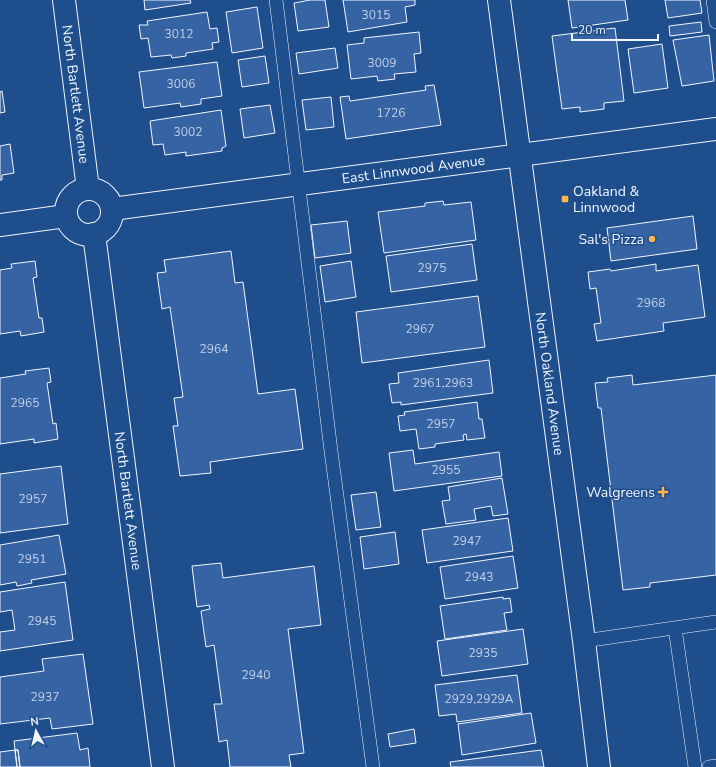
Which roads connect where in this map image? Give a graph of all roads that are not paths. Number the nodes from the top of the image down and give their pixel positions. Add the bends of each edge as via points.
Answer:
1 (64, 0) edge
2 (276, 0) edge
3 (499, 0) edge
4 (713, 0) edge
5 (716, 22) edge
6 (716, 129) edge
7 (519, 155) junction
8 (299, 184) junction
9 (88, 188) junction
10 (112, 209) junction
11 (66, 216) junction
12 (0, 225) edge
13 (94, 234) junction
14 (716, 622) edge
15 (675, 628) junction
16 (584, 641) junction
17 (716, 766) edge
18 (163, 767) edge
19 (373, 767) edge
20 (599, 767) edge
21 (695, 767) edge
22 (709, 767) edge

1 - 9 street, North Bartlett Avenue
2 - 8 lane
3 - 7 street, North Oakland Avenue
4 - 5 lane
6 - 7 street, East Linnwood Avenue
7 - 8 street, East Linnwood Avenue
7 - 16 street, North Oakland Avenue
8 - 10 street, East Linnwood Avenue
8 - 19 lane
9 - 10 street via 102,193 110,202
9 - 11 street via 76,192 71,197 67,203
10 - 13 street via 108,225
11 - 12 street
11 - 13 street via 68,224 73,229 86,235
13 - 18 street, North Bartlett Avenue
14 - 15 lane
15 - 16 lane
15 - 21 lane
16 - 20 street, North Oakland Avenue
17 - 22 lane

